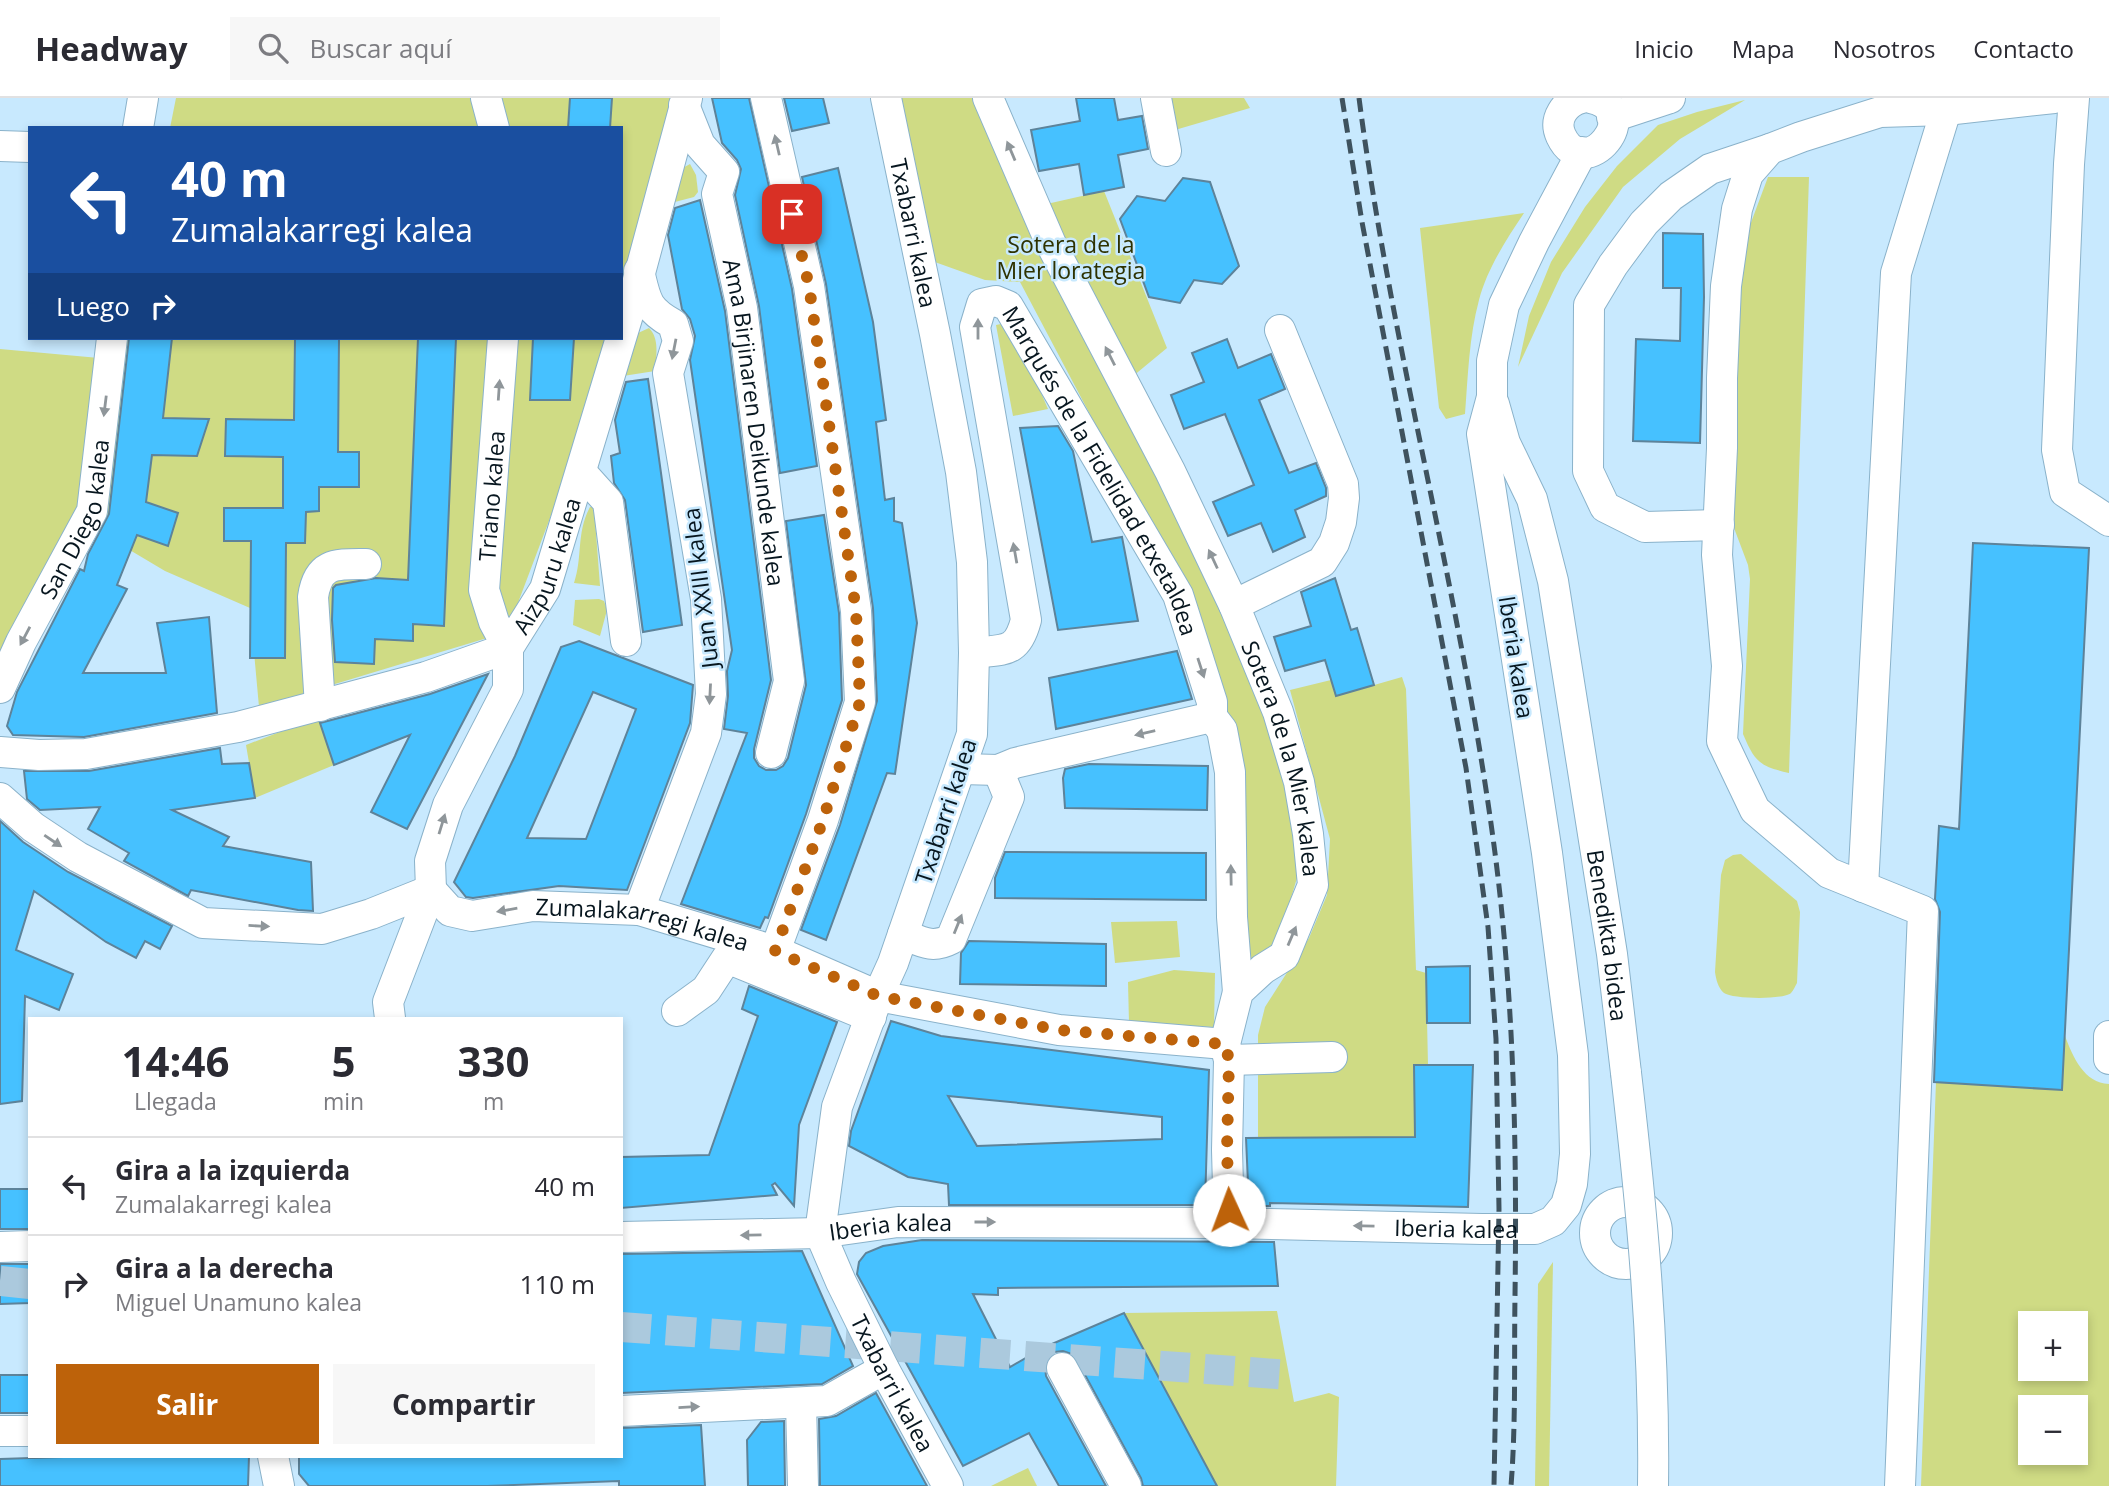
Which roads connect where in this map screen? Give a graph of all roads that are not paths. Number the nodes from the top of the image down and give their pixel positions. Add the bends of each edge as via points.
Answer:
1 (143, 98) edge
2 (486, 98) edge
3 (766, 98) edge
4 (886, 98) edge
5 (988, 98) edge
6 (1156, 98) edge
7 (1582, 98) edge
8 (1670, 98) edge
9 (2054, 98) edge
10 (2074, 98) edge
11 (686, 102) edge
12 (1602, 108) edge
13 (1946, 110) junction
14 (138, 126) edge
15 (493, 126) edge
16 (0, 146) edge
17 (28, 146) edge
18 (1770, 149) junction
19 (1166, 151) dead end
20 (1582, 152) junction
21 (639, 271) junction
22 (1280, 330) dead end
23 (623, 332) edge
24 (112, 340) edge
25 (503, 340) edge
26 (621, 340) edge
27 (1492, 397) junction
28 (990, 412) junction
29 (951, 416) junction
30 (1514, 462) junction
31 (581, 472) junction
32 (1490, 494) junction
33 (2109, 520) edge
34 (1719, 525) junction
35 (366, 564) dead end
36 (1234, 605) junction
37 (626, 641) dead end
38 (508, 648) junction
39 (974, 653) junction
40 (0, 688) edge
41 (320, 706) junction
42 (1212, 717) junction
43 (0, 752) edge
44 (771, 753) dead end
45 (962, 769) junction
46 (998, 770) junction
47 (0, 798) edge
48 (1863, 887) junction
49 (431, 890) junction
50 (639, 910) junction
51 (903, 934) junction
52 (775, 951) junction
53 (1238, 992) junction
54 (875, 1007) junction
55 (677, 1011) dead end
56 (390, 1017) edge
57 (2109, 1036) edge
58 (1227, 1052) junction
59 (1332, 1057) dead end
60 (2109, 1059) edge
61 (1566, 1205) junction
62 (1599, 1215) dead end
63 (1229, 1223) junction
64 (820, 1233) junction
65 (623, 1237) edge
66 (28, 1246) edge
67 (0, 1247) edge
68 (1062, 1368) dead end
69 (884, 1369) junction
70 (801, 1403) junction
71 (623, 1411) edge
72 (0, 1431) edge
73 (28, 1431) edge
74 (273, 1458) edge
75 (279, 1486) edge
76 (803, 1486) edge
77 (948, 1486) edge
78 (1126, 1486) edge
79 (1653, 1486) edge
80 (1900, 1486) edge

1 - 14 street
2 - 15 street
52 -> 3 street via 860,702 856,611 809,286
4 - 29 street, Txabarri kalea
36 -> 5 street, Sotera de la Mier kalea via 1170,471 1051,244
6 - 19 street
7 - 20 street via 1570,102 1558,125 1565,142
8 - 12 street
9 - 13 street
10 - 33 street via 2057,450 2065,492
11 - 21 street, Aizpuru kalea
11 - 44 street, Ama Birjinaren Deikunde kalea via 700,145 724,172 717,194 742,308 789,681
12 - 20 street via 1611,135 1591,152
13 - 18 street via 1880,111
13 - 48 street via 1896,273
16 - 17 street
18 - 34 street via 1748,174 1737,209 1730,260
18 - 34 street via 1710,169 1671,196 1644,223 1589,305 1588,471 1605,507 1644,527
20 - 27 street, Iberia kalea via 1504,305 1492,361
21 - 23 street, Aizpuru kalea
21 -> 50 street, Juan XXIII kalea via 646,302 673,324 678,341 668,373 706,599 711,694 706,733
22 - 36 street via 1343,484 1341,522 1322,562
24 -> 40 street, San Diego kalea via 92,511
38 -> 25 street, Triano kalea via 484,590
26 - 31 street, Aizpuru kalea
27 - 30 street, Benedikta bidea
27 - 32 street, Iberia kalea via 1482,434
28 - 29 street
39 -> 28 street, Marqués de la Fidelidad etxetaldea via 1008,649 1022,637 1026,620
28 -> 42 street, Marqués de la Fidelidad etxetaldea via 975,327 982,304 996,301 1008,306 1178,595 1212,702
29 - 39 street, Txabarri kalea via 972,562
30 - 32 street via 1502,463
30 - 79 street, Benedikta bidea, bridge via 1532,499 1553,581 1606,913 1645,1245
31 - 37 street via 608,502
31 - 38 street, Aizpuru kalea via 545,589
32 - 61 street, Iberia kalea via 1528,722 1573,1055 1575,1154
34 - 48 street via 1717,555 1727,666 1722,741 1755,810 1829,873
35 - 41 street via 329,567 315,582
53 -> 36 street, Sotera de la Mier kalea via 1284,956 1313,885 1299,782 1278,712
38 - 41 street, Aizpuru kalea
49 -> 38 street via 430,862 448,805 508,690
39 - 45 street, Txabarri kalea via 972,734
41 - 43 street, Aizpuru kalea via 238,727 86,754
42 -> 46 street
53 -> 42 street, Marqués de la Fidelidad etxetaldea via 1230,772 1222,730
45 - 46 street
45 - 51 street, Txabarri kalea
51 -> 46 street via 939,945 951,939 1009,797
47 -> 49 street via 78,857 203,923 322,929
48 - 80 street via 1923,911
50 -> 49 street, Zumalakarregi kalea via 533,906 472,916 450,911
49 - 56 street via 388,1002
50 - 52 street, Zumalakarregi kalea
51 - 54 street, Txabarri kalea
52 - 54 street, Zumalakarregi kalea
53 - 58 street
54 - 55 street via 727,958 706,990
54 - 58 street, Zumalakarregi kalea
54 - 64 street, Txabarri kalea via 836,1107
57 - 60 street
58 - 59 street, Zumalakarregi kalea
58 - 63 street
61 - 62 street
61 -> 63 street, Iberia kalea via 1553,1221 1535,1229
64 -> 63 street, Iberia kalea via 898,1222
64 -> 65 street, Iberia kalea
64 - 69 street, Txabarri kalea
66 - 67 street
68 - 78 street
69 - 70 street via 827,1401
69 - 77 street, Txabarri kalea
71 -> 70 street
70 - 76 street
72 - 73 street
74 - 75 street

